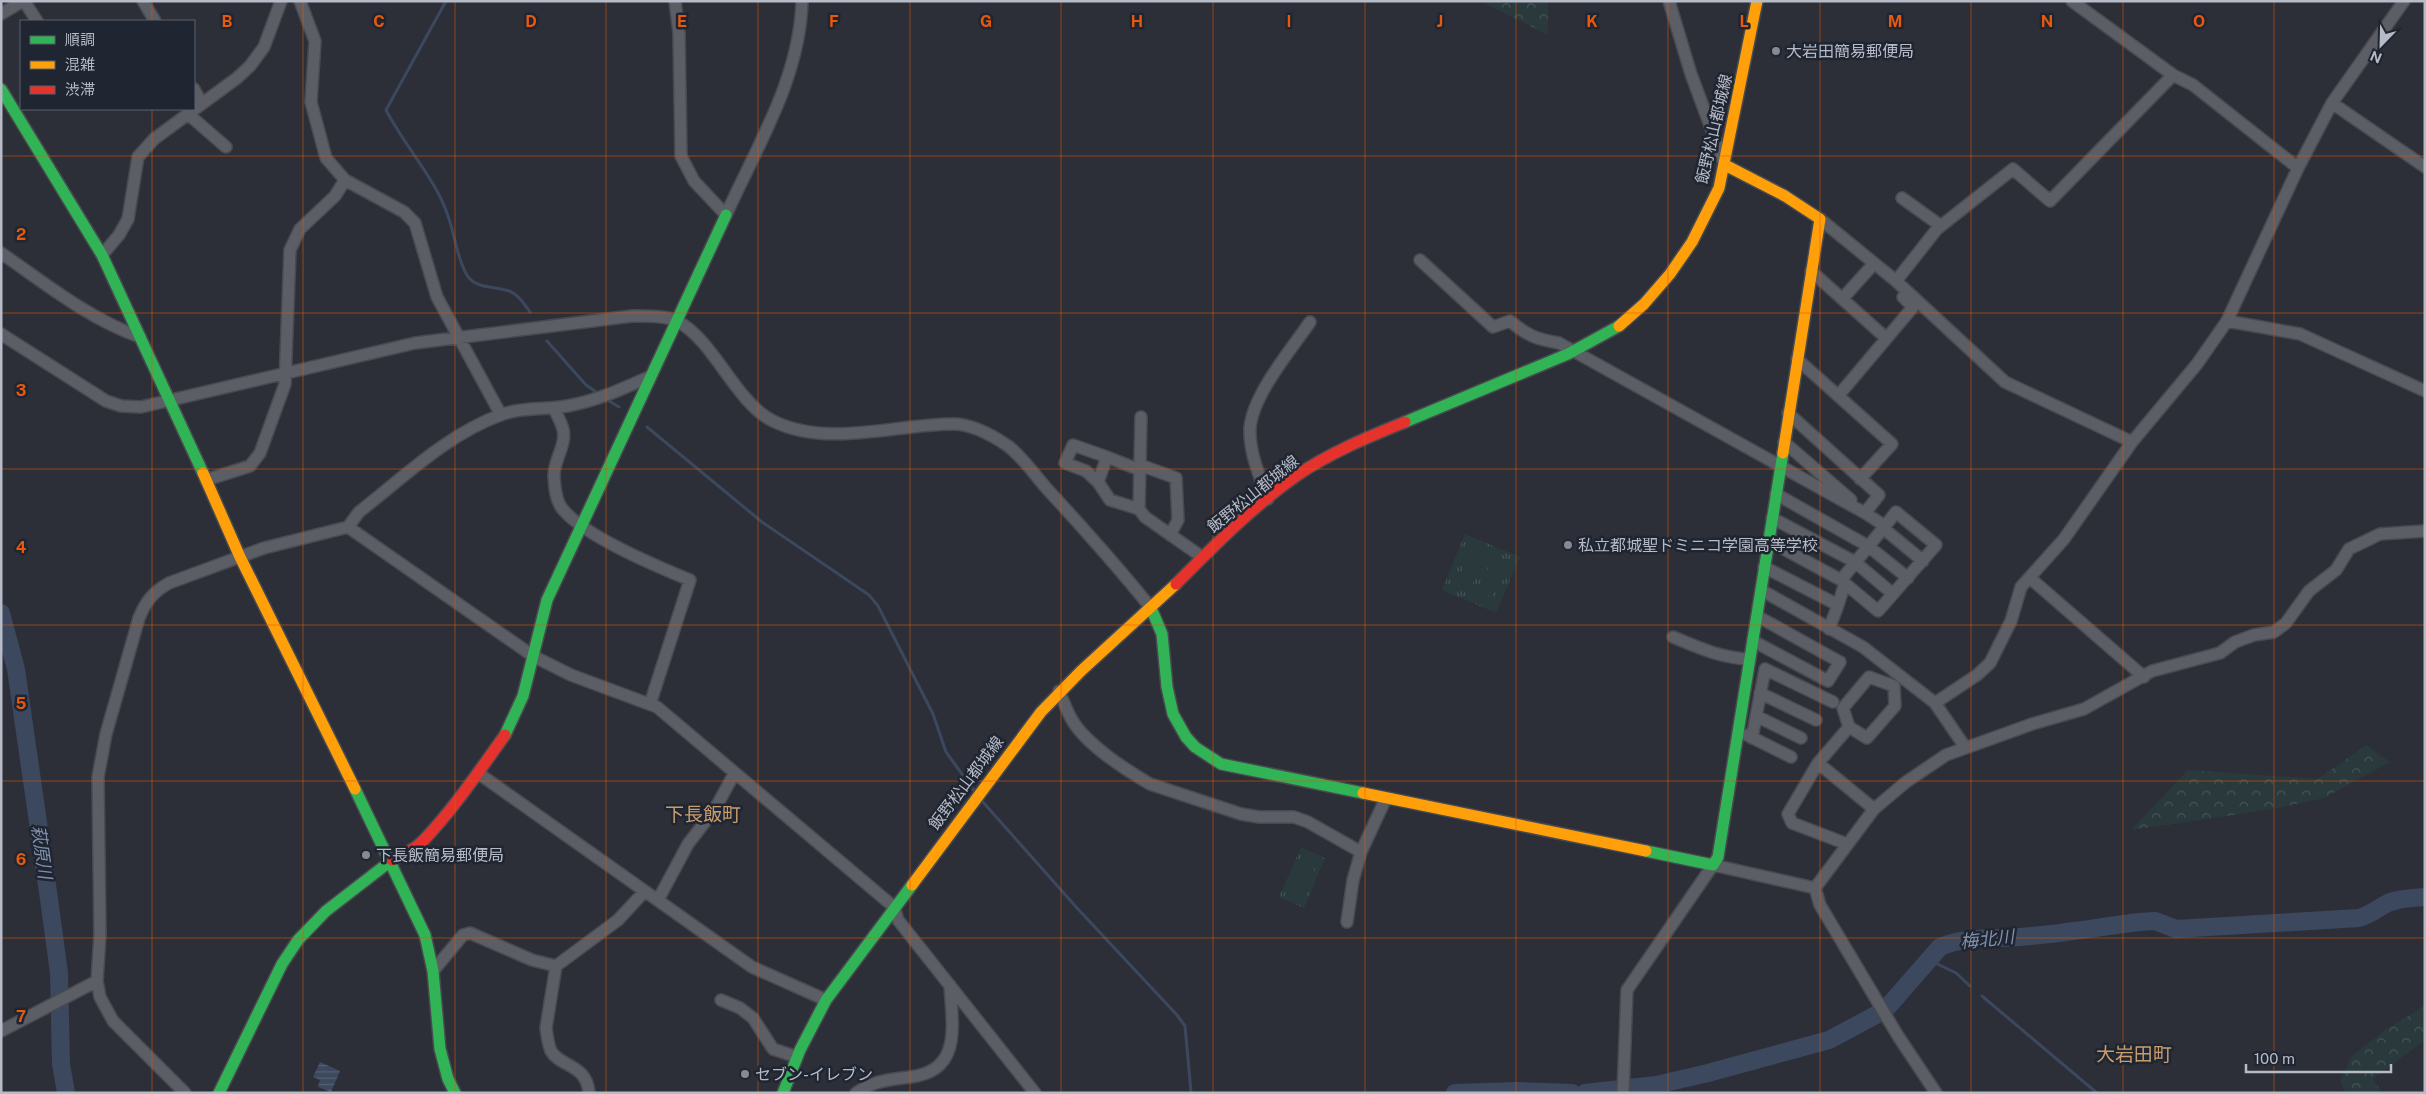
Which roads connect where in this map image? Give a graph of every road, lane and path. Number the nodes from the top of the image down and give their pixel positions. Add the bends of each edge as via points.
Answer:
1 (24, 1) edge
2 (143, 1) edge
3 (281, 1) edge
4 (300, 1) edge
5 (675, 1) edge
6 (802, 1) edge
7 (1668, 1) edge
8 (1757, 1) edge
9 (2072, 1) edge
10 (2404, 1) edge
11 (1, 14) edge
12 (35, 20) edge
13 (154, 20) edge
14 (2174, 75) junction
15 (1, 89) edge
16 (195, 91) edge
17 (2332, 103) junction
18 (202, 104) junction
19 (195, 109) edge
20 (194, 110) edge
21 (188, 114) junction
22 (226, 148) dead end
23 (1725, 165) junction
24 (2425, 167) edge
25 (2298, 168) junction
26 (346, 180) junction
27 (1902, 198) dead end
28 (726, 215) junction
29 (1820, 219) junction
30 (1941, 226) junction
31 (1830, 236) dead end
32 (1, 253) edge
33 (102, 255) junction
34 (1420, 260) dead end
35 (1870, 268) junction
36 (1811, 271) junction
37 (1896, 281) junction
38 (1842, 299) junction
39 (676, 321) junction
40 (2227, 321) junction
41 (1310, 322) dead end
42 (1, 334) edge
43 (140, 337) junction
44 (459, 338) junction
45 (1886, 338) junction
46 (1574, 351) junction
47 (1797, 360) junction
48 (286, 373) junction
49 (649, 377) junction
50 (2425, 392) edge
51 (1838, 396) junction
52 (171, 401) junction
53 (554, 408) junction
54 (1788, 414) junction
55 (501, 415) junction
56 (1141, 417) dead end
57 (1784, 442) junction
58 (2132, 442) junction
59 (1106, 457) junction
60 (1140, 467) junction
61 (1780, 468) junction
62 (1860, 478) junction
63 (206, 480) junction
64 (1098, 482) junction
65 (1776, 494) junction
66 (1268, 499) junction
67 (1139, 509) junction
68 (1865, 513) junction
69 (1772, 518) junction
70 (581, 525) junction
71 (348, 527) junction
72 (1884, 527) junction
73 (2425, 531) edge
74 (1170, 534) junction
75 (1768, 540) junction
76 (1868, 546) junction
77 (240, 557) junction
78 (1202, 557) junction
79 (1923, 561) junction
80 (1855, 562) junction
81 (1764, 566) junction
82 (1908, 578) junction
83 (2030, 578) junction
84 (1843, 581) junction
85 (1761, 590) junction
86 (1893, 594) junction
87 (1838, 605) junction
88 (1151, 608) junction
89 (1757, 616) junction
90 (1830, 628) junction
91 (1673, 637) dead end
92 (1753, 641) junction
93 (533, 656) junction
94 (1750, 659) junction
95 (2144, 677) junction
96 (1059, 691) junction
97 (1760, 693) junction
98 (1833, 702) dead end
99 (1934, 703) junction
100 (650, 704) junction
101 (1756, 716) junction
102 (1816, 720) dead end
103 (1849, 727) junction
104 (1738, 731) junction
105 (1752, 738) junction
106 (1801, 738) dead end
107 (1965, 747) junction
108 (1792, 757) dead end
109 (1818, 763) junction
110 (478, 773) junction
111 (734, 774) junction
112 (1386, 798) junction
113 (1874, 810) junction
114 (1847, 844) junction
115 (1361, 852) junction
116 (390, 861) junction
117 (1713, 866) junction
118 (1815, 888) junction
119 (645, 891) junction
120 (658, 900) junction
121 (894, 907) junction
122 (1347, 922) dead end
123 (556, 966) junction
124 (433, 971) junction
125 (92, 984) junction
126 (950, 985) junction
127 (721, 1000) dead end
128 (826, 1000) junction
129 (1, 1031) edge
130 (798, 1057) junction
131 (185, 1093) edge
132 (219, 1093) edge
133 (454, 1093) edge
134 (589, 1093) edge
135 (783, 1093) edge
136 (856, 1093) edge
137 (1035, 1093) edge
138 (1623, 1093) edge
139 (1936, 1093) edge

1 - 11 street
1 - 12 street
2 - 13 street
3 - 18 street via 258,58
4 - 26 street via 315,41 311,102 326,158
5 - 28 street via 679,33 681,156 694,182
6 - 28 street via 799,42 788,79
7 - 23 street
8 - 23 street, 飯野松山都城線
9 - 14 street
10 - 17 street
14 - 25 street via 2193,85
14 - 30 street via 2050,201 2013,169
15 - 33 street
16 - 18 street
17 - 24 street
17 - 25 street
18 - 19 street
20 - 21 street
21 - 22 street
21 - 33 street via 154,139 138,157 128,220
23 - 29 street via 1785,196
23 - 46 street, 飯野松山都城線 via 1707,216 1667,279 1609,333
25 - 40 street
26 - 44 street via 404,212 415,223 437,297
26 - 48 street via 335,196 300,230 290,250
27 - 30 street
28 - 39 street
29 - 36 street
29 - 37 street
30 - 37 street
31 - 35 street
32 - 43 street via 76,305 116,328
33 - 43 street
34 - 46 street via 1493,327 1510,321 1528,336
35 - 38 street
35 - 45 street via 1913,307
36 - 38 street
36 - 47 street
37 - 58 street via 2005,382
38 - 45 street
39 - 44 street via 632,316
39 - 49 street
39 - 88 street via 711,353 760,412 794,430 851,432 954,424 988,434 1010,448
40 - 50 street via 2300,334
40 - 58 street via 2197,364
41 - 66 street via 1262,394 1250,429 1254,462
42 - 52 street via 106,401 141,407
43 - 52 street
44 - 48 street via 415,343
44 - 55 street
45 - 51 street
46 - 61 street
46 - 66 street, 飯野松山都城線 via 1359,441 1297,476
47 - 51 street
47 - 54 street
48 - 52 street
48 - 63 street via 260,453 250,466
49 - 53 street via 593,400
49 - 70 street
51 - 62 street via 1892,444
52 - 63 street
53 - 55 street via 515,410
53 - 70 street via 564,440 554,470 555,493 561,507
54 - 57 street
54 - 62 street
55 - 71 street via 445,443 359,512
56 - 60 street
57 - 61 street
57 - 68 street
58 - 83 street via 2064,539
59 - 60 street
59 - 64 street
59 - 64 street via 1073,445 1065,462 1086,471
60 - 67 street
60 - 74 street via 1176,478 1178,520
61 - 65 street
61 - 68 street
62 - 68 street via 1879,495
63 - 77 street
64 - 67 street via 1110,500
65 - 69 street
65 - 76 street
66 - 78 street, 飯野松山都城線
67 - 74 street
68 - 72 street
69 - 75 street
69 - 80 street
70 - 93 street via 547,600
70 - 100 street via 641,560 690,580
71 - 77 street
71 - 93 street
72 - 76 street
72 - 79 street
72 - 79 street via 1896,512 1936,545
73 - 95 street via 2380,534 2349,549 2336,570 2309,591 2286,623 2274,632 2241,640 2220,653 2152,671
74 - 78 street
75 - 81 street
75 - 84 street
76 - 80 street
76 - 82 street
77 - 116 street
77 - 125 street via 157,590 147,600 139,618 106,734 98,777 100,935
78 - 88 street, 飯野松山都城線
79 - 82 street
80 - 84 street
80 - 86 street
81 - 85 street
81 - 87 street
82 - 86 street
83 - 95 street
83 - 99 street via 2017,596 2011,621 1990,662 1977,675
84 - 86 street via 1878,612
84 - 87 street
85 - 89 street
85 - 90 street
87 - 90 street
88 - 96 street, 飯野松山都城線
88 - 112 street via 1161,629 1170,706 1186,738 1199,750 1210,758 1233,766
89 - 92 street
89 - 92 street via 1840,662 1828,681
90 - 99 street via 1863,648
91 - 94 street via 1711,654
92 - 94 street
93 - 100 street via 571,675
93 - 110 street via 517,712
94 - 104 street
95 - 107 street via 2084,709
96 - 115 street via 1072,720 1086,738 1150,784 1241,814 1294,817
96 - 121 street, 飯野松山都城線
97 - 98 street via 1765,669
97 - 101 street
97 - 102 street
99 - 107 street
100 - 111 street
101 - 105 street
101 - 106 street
103 - 103 street via 1843,708 1869,677 1894,686 1895,706 1868,738
103 - 109 street
104 - 105 street
104 - 117 street via 1718,857
105 - 108 street
107 - 113 street via 1921,770
109 - 113 street
109 - 114 street via 1788,814 1792,823
110 - 116 street via 421,843
110 - 119 street
111 - 120 street via 688,844
111 - 121 street via 756,788
112 - 115 street
112 - 117 street
113 - 114 street
114 - 118 street
115 - 122 street
116 - 124 street via 429,943
116 - 132 street via 326,912 298,940 282,964
117 - 118 street
117 - 138 street via 1628,990
118 - 139 street via 1820,905
119 - 120 street
119 - 123 street via 618,920
120 - 128 street via 752,967
121 - 126 street via 898,920
121 - 128 street, 飯野松山都城線
123 - 124 street via 532,960 470,933 463,934
123 - 134 street via 547,1037 552,1053 580,1073
124 - 133 street via 439,1050
125 - 129 street
125 - 131 street via 114,1021
126 - 136 street via 951,1048 945,1059 935,1070 924,1075 886,1078
126 - 137 street
127 - 130 street via 753,1018 773,1049
128 - 130 street, 飯野松山都城線
130 - 135 street, 飯野松山都城線

